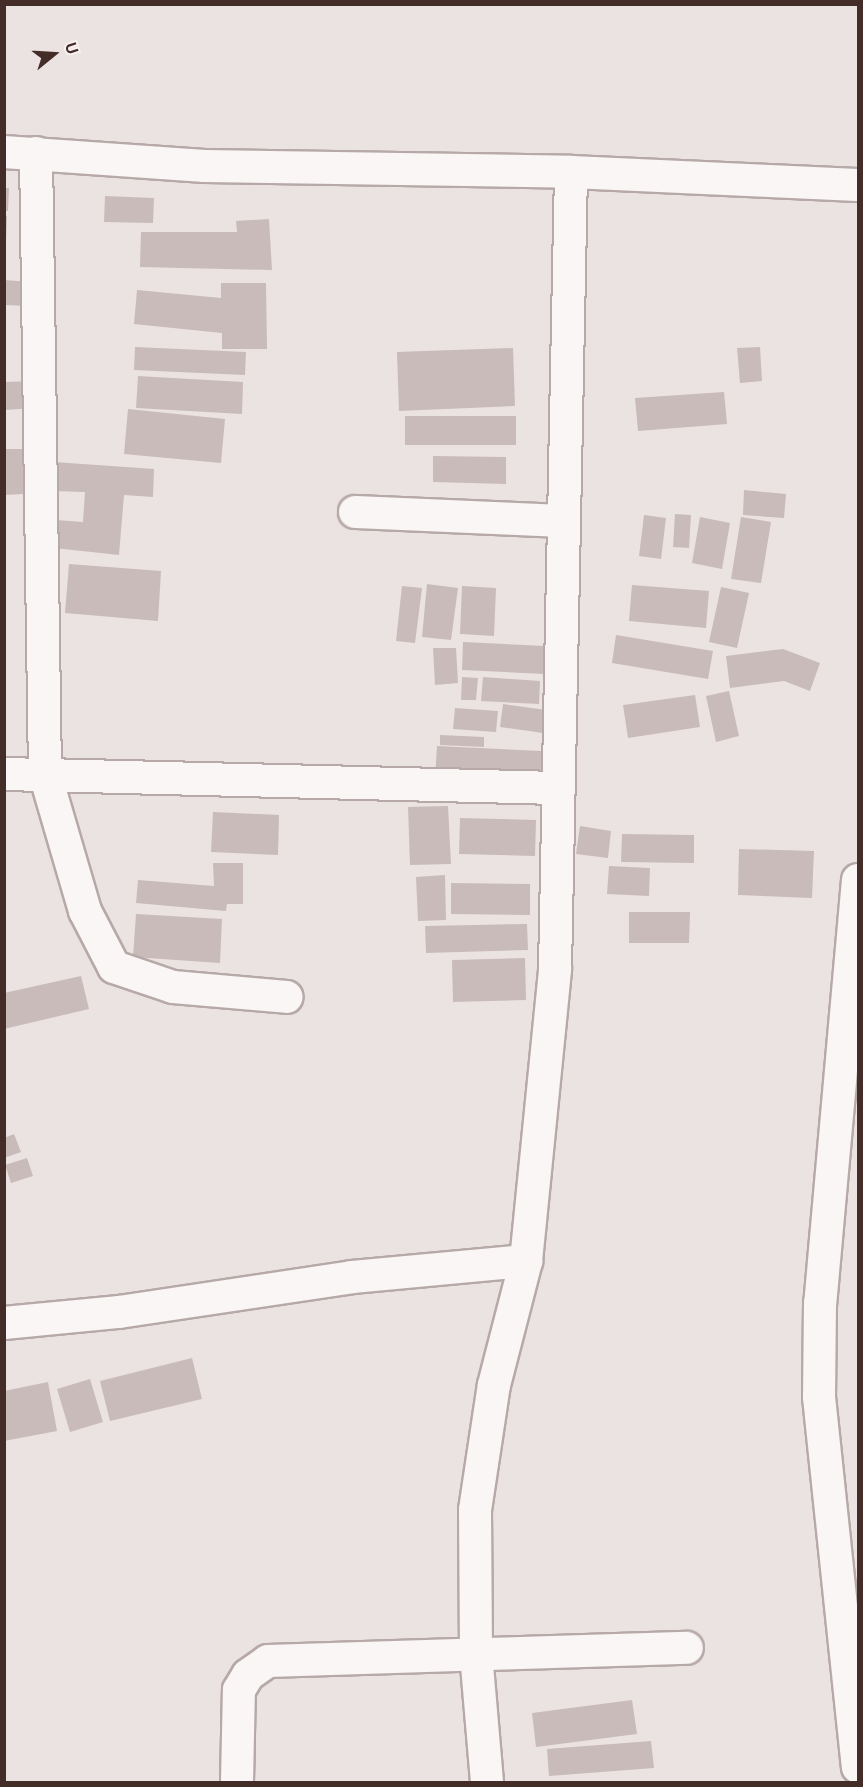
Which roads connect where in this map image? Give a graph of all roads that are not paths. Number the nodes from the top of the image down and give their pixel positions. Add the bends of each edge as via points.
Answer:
1 (4, 152) edge
2 (36, 153) junction
3 (571, 172) junction
4 (858, 185) edge
5 (355, 512) dead end
6 (564, 521) junction
7 (4, 774) edge
8 (45, 774) junction
9 (558, 788) junction
10 (858, 880) edge
11 (286, 997) dead end
12 (526, 1261) junction
13 (4, 1323) edge
14 (687, 1648) dead end
15 (476, 1653) junction
16 (858, 1767) edge
17 (237, 1782) edge
18 (487, 1782) edge

1 - 2 street
2 - 3 street via 205,166
2 - 8 street
3 - 4 street
3 - 6 street
5 - 6 street
6 - 9 street
7 - 8 street
8 - 9 street
8 - 11 street via 85,911 114,967 173,987
9 - 12 street via 555,969
10 - 16 street via 820,1303 819,1397
12 - 13 street via 352,1276 118,1312
12 - 15 street via 494,1385 475,1510
14 - 15 street
15 - 17 street via 268,1661 248,1675 239,1690
15 - 18 street

